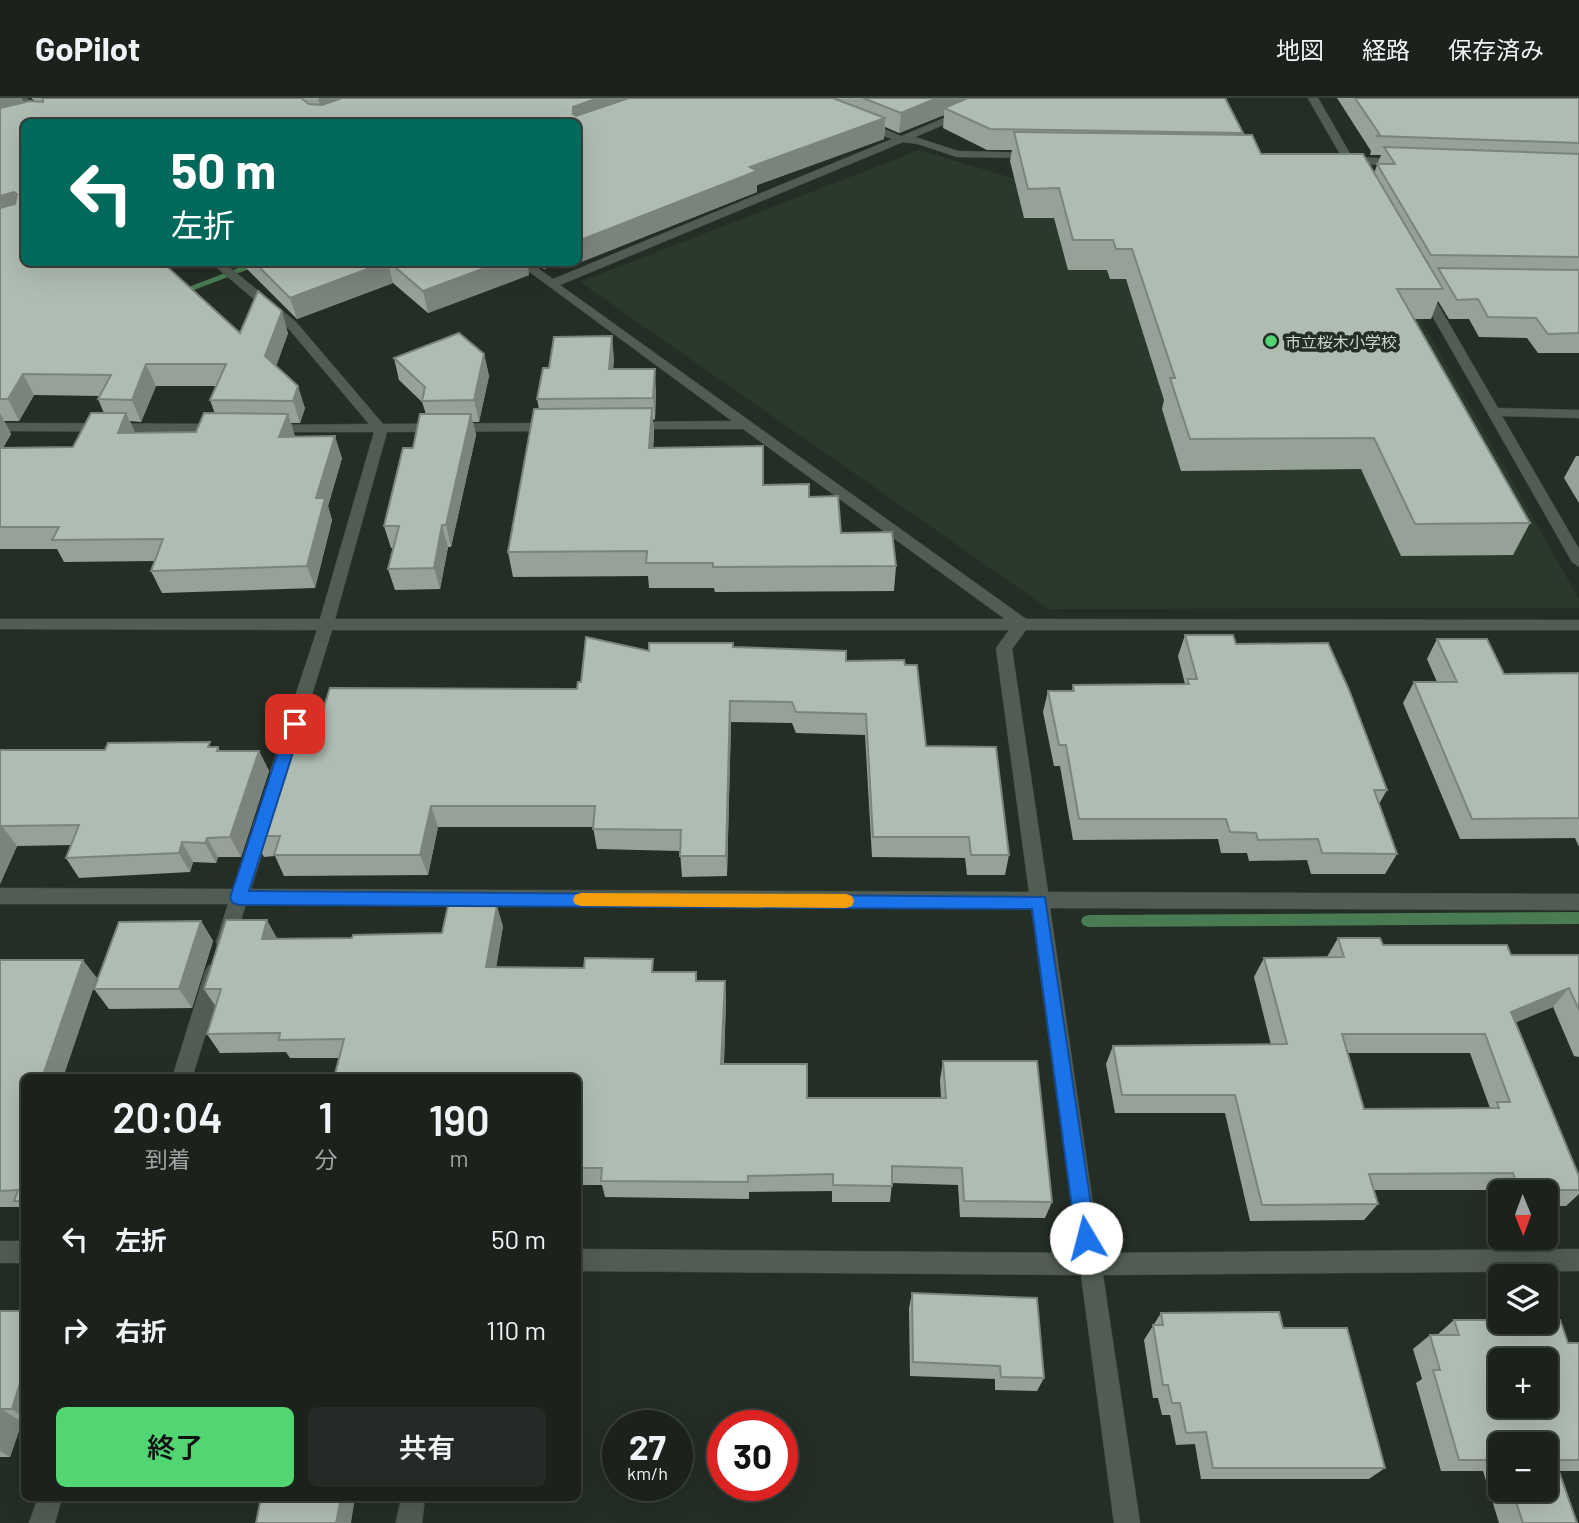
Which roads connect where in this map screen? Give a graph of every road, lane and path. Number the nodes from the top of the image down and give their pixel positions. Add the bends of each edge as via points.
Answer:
1 (21, 98) edge
2 (1001, 98) edge
3 (1313, 98) edge
4 (52, 110) edge
5 (35, 115) junction
6 (44, 119) edge
7 (854, 121) edge
8 (901, 139) junction
9 (1050, 156) edge
10 (1335, 160) edge
11 (1349, 160) junction
12 (1417, 162) edge
13 (1363, 184) edge
14 (220, 266) edge
15 (527, 266) edge
16 (1432, 281) edge
17 (552, 284) junction
18 (1494, 412) junction
19 (1579, 414) edge
20 (745, 425) junction
21 (0, 427) edge
22 (570, 427) edge
23 (610, 427) edge
24 (231, 428) edge
25 (258, 429) edge
26 (381, 429) junction
27 (1579, 562) edge
28 (0, 624) edge
29 (1022, 624) junction
30 (327, 625) junction
31 (1579, 625) edge
32 (0, 896) edge
33 (239, 898) junction
34 (1039, 902) junction
35 (1579, 902) edge
36 (183, 1074) edge
37 (0, 1252) edge
38 (21, 1252) edge
39 (1579, 1260) edge
40 (581, 1261) edge
41 (1090, 1264) junction
42 (49, 1501) edge
43 (413, 1501) edge
44 (42, 1523) edge
45 (409, 1523) edge
46 (1127, 1523) edge

1 - 5 street
2 - 8 street
3 - 11 street
4 - 5 street
5 - 6 street
7 - 8 street
8 - 9 street via 968,155
8 - 17 street
10 - 11 street
11 - 12 street
11 - 13 street
14 - 26 street via 292,325
15 - 17 street
16 - 18 street via 1418,281
17 - 20 street
18 - 19 street
18 - 27 street
20 - 23 street
20 - 29 street
21 - 24 street
22 - 26 street
25 - 26 street
26 - 30 street
28 - 30 street
29 - 30 street
29 - 31 street
29 - 34 street via 1004,648
30 - 33 street
32 - 33 street
33 - 34 street
33 - 36 street
34 - 35 street
34 - 41 street
37 - 38 street
39 - 41 street
40 - 41 street
41 - 46 street
42 - 44 street
43 - 45 street

